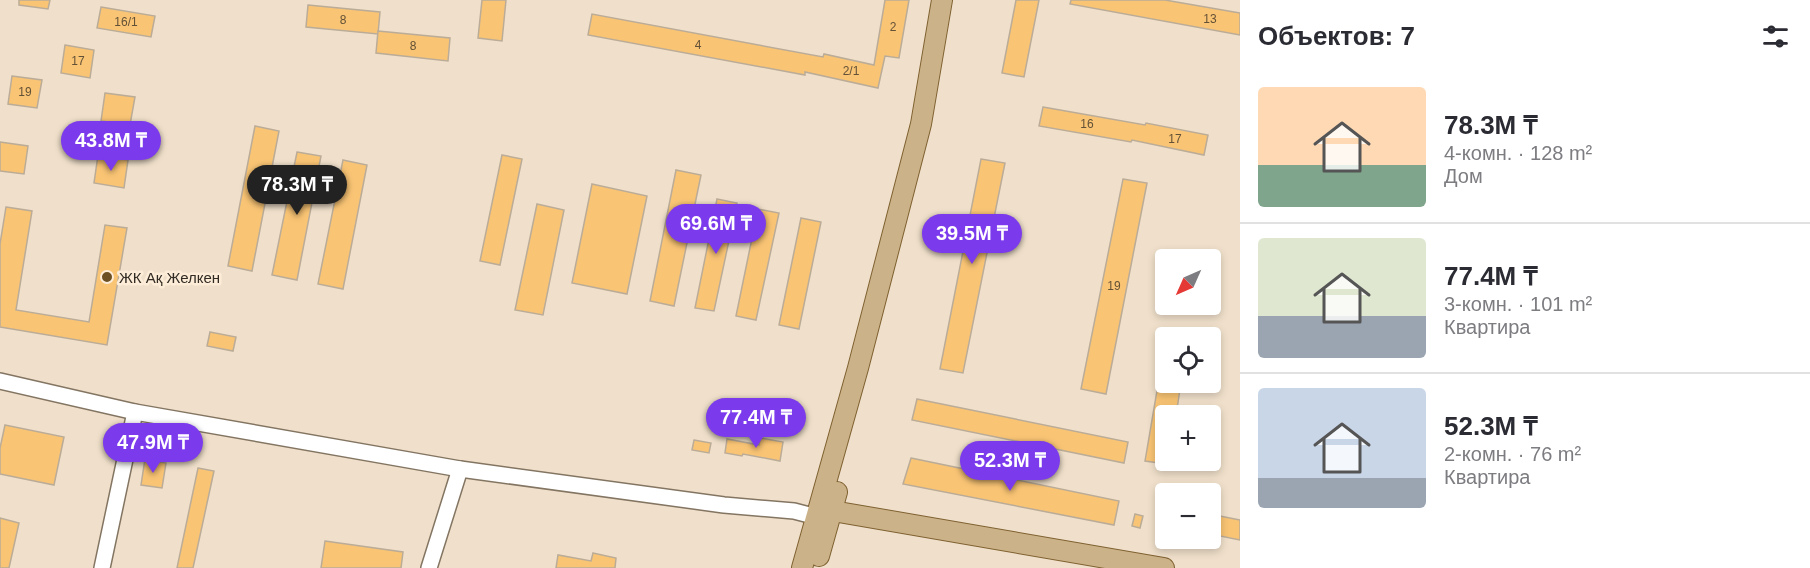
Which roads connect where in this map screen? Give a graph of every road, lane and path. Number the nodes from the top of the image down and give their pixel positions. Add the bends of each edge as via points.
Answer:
1 (942, 0) edge
2 (955, 0) edge
3 (0, 381) edge
4 (135, 412) junction
5 (460, 469) junction
6 (824, 514) junction
7 (102, 568) edge
8 (429, 568) edge
9 (802, 568) edge
10 (816, 568) edge
11 (1122, 568) edge
12 (1164, 568) edge

1 - 6 main road via 921,124
2 - 6 main road via 912,220
3 - 4 street
4 - 5 street
4 - 7 street
5 - 6 street via 724,505
5 - 8 street
6 - 9 main road
6 - 10 main road
6 - 11 main road
6 - 12 main road

